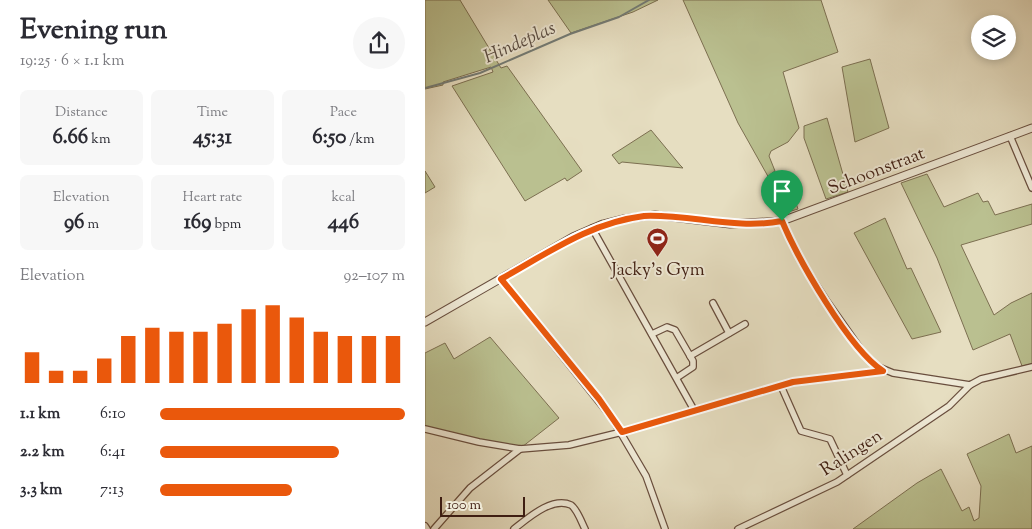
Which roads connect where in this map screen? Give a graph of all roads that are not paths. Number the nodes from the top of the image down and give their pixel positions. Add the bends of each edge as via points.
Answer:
1 (1032, 128) edge
2 (1011, 136) junction
3 (1032, 188) edge
4 (782, 221) junction
5 (592, 228) junction
6 (501, 279) junction
7 (713, 303) dead end
8 (425, 322) edge
9 (745, 324) dead end
10 (729, 333) junction
11 (652, 334) junction
12 (690, 356) junction
13 (1032, 366) edge
14 (883, 371) junction
15 (678, 378) junction
16 (970, 385) junction
17 (781, 386) junction
18 (695, 410) junction
19 (425, 429) edge
20 (622, 432) junction
21 (520, 449) junction
22 (847, 475) junction
23 (434, 529) edge
24 (514, 529) edge
25 (585, 529) edge
26 (665, 529) edge
27 (739, 529) edge

1 - 2 street, Schoonstraat
2 - 3 street
2 - 4 street, Schoonstraat
4 - 5 street, Schoonstraat via 736,224 655,215 623,219
4 - 14 street via 802,263 826,300 864,354
5 - 6 street, Schoonstraat
5 - 11 street
6 - 8 street, Schoonstraat
6 - 20 street
7 - 10 street
9 - 10 street
10 - 12 street
11 - 12 street via 667,327 673,328
11 - 15 street
12 - 15 street via 693,366
13 - 16 street, Ralingen via 981,379
14 - 16 street
14 - 17 street via 815,378
15 - 18 street
16 - 22 street, Ralingen via 949,406
17 - 18 street
17 - 22 street via 801,430 830,439
18 - 20 street
19 - 21 street
20 - 21 street via 569,445
20 - 26 street via 646,476
21 - 23 street via 470,488
22 - 27 street, Ralingen
24 - 25 street via 545,506 566,504 575,509

